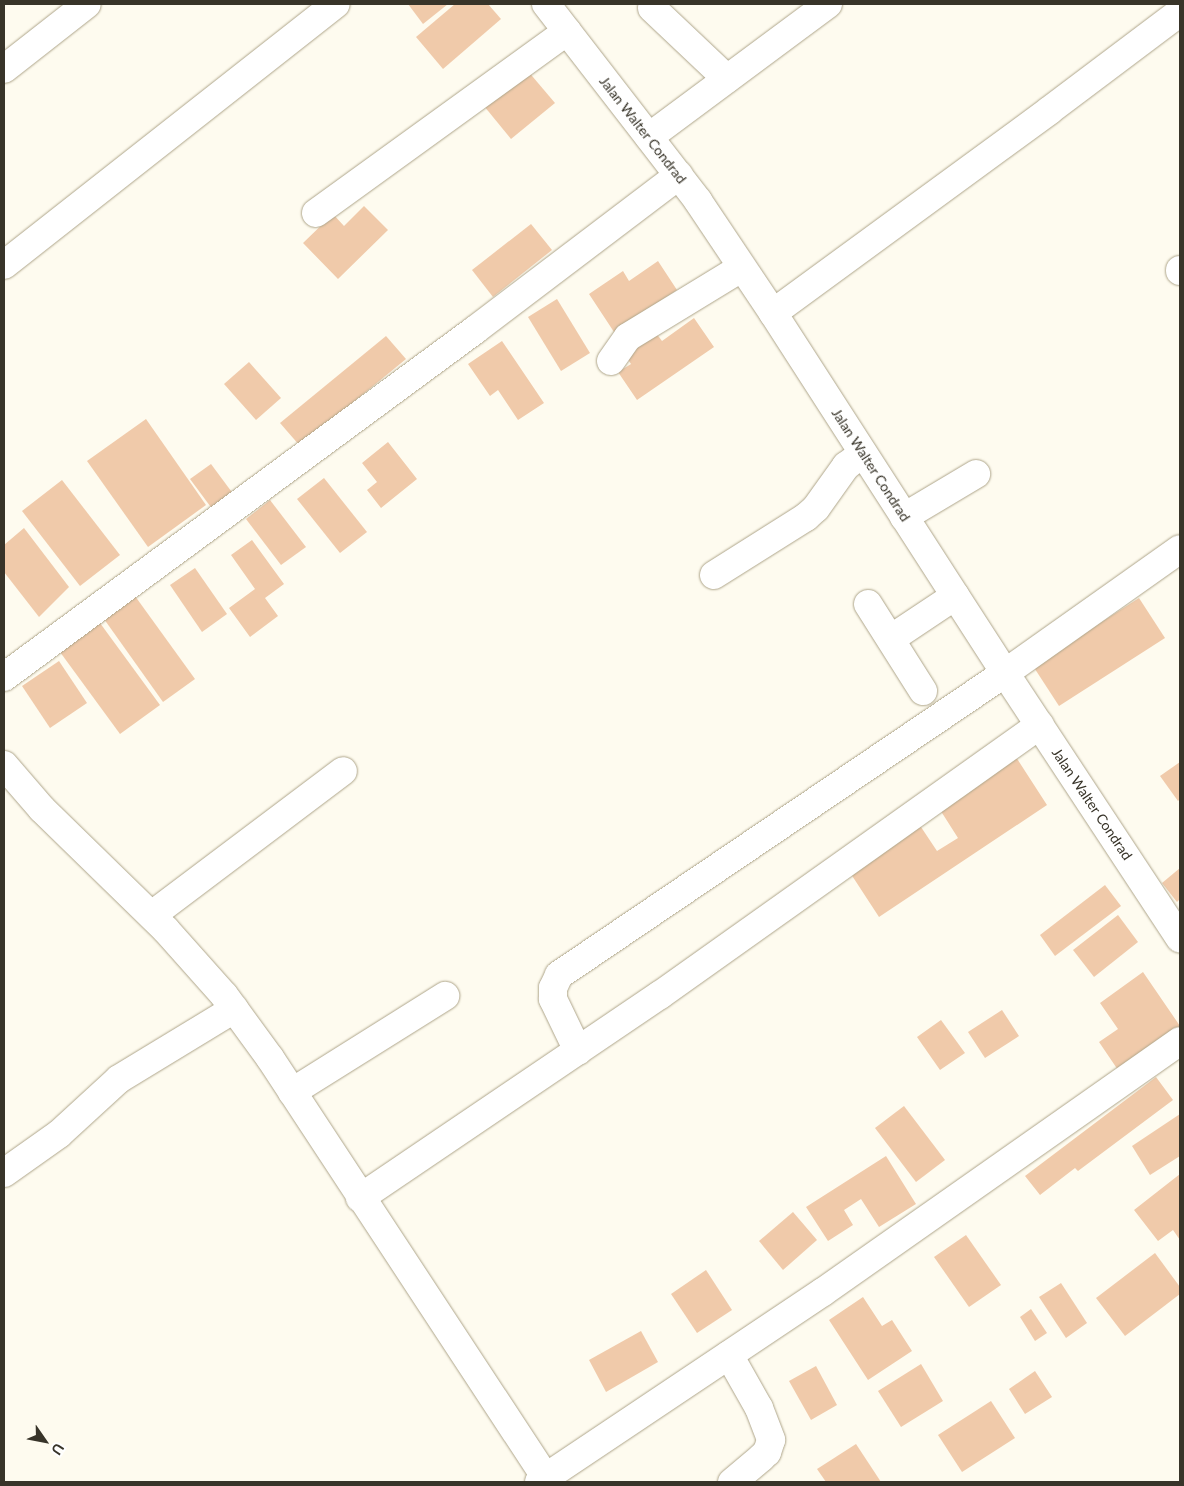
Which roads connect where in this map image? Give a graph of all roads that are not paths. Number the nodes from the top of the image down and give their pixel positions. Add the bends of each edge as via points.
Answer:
1 (87, 4) edge
2 (336, 4) edge
3 (546, 4) edge
4 (828, 4) edge
5 (652, 8) dead end
6 (1180, 12) edge
7 (567, 31) junction
8 (4, 69) edge
9 (727, 79) junction
10 (649, 137) junction
11 (679, 175) junction
12 (316, 213) dead end
13 (4, 265) edge
14 (741, 268) junction
15 (773, 312) junction
16 (611, 361) dead end
17 (863, 453) junction
18 (976, 474) dead end
19 (904, 517) junction
20 (1180, 549) edge
21 (714, 575) dead end
22 (955, 596) junction
23 (868, 604) dead end
24 (892, 638) junction
25 (1005, 673) junction
26 (4, 677) edge
27 (923, 692) dead end
28 (1040, 726) junction
29 (4, 765) edge
30 (343, 772) dead end
31 (152, 915) junction
32 (1180, 938) edge
33 (445, 996) dead end
34 (234, 1009) junction
35 (1180, 1041) edge
36 (578, 1051) junction
37 (292, 1092) junction
38 (4, 1173) edge
39 (360, 1198) junction
40 (729, 1355) junction
41 (543, 1480) edge
42 (732, 1482) edge

1 - 8 street
2 - 13 street
3 - 7 street, Jalan Walter Condrad
4 - 9 street
5 - 9 street
6 - 15 street
7 - 10 street, Jalan Walter Condrad
7 - 12 street
9 - 10 street
10 - 11 street, Jalan Walter Condrad
11 - 14 street, Jalan Walter Condrad
11 - 26 street via 476,330
14 - 15 street, Jalan Walter Condrad
14 - 16 street via 628,338
15 - 17 street, Jalan Walter Condrad
17 - 19 street, Jalan Walter Condrad
17 - 21 street via 846,466 806,517
18 - 19 street
19 - 22 street, Jalan Walter Condrad
20 - 25 street
22 - 24 street
22 - 25 street, Jalan Walter Condrad
23 - 24 street
24 - 27 street
25 - 28 street, Jalan Walter Condrad
25 - 36 street via 559,975 552,999
28 - 32 street, Jalan Walter Condrad
28 - 36 street
29 - 31 street via 42,809
30 - 31 street
31 - 34 street
33 - 37 street
34 - 37 street
34 - 38 street via 119,1079 59,1134
35 - 40 street
36 - 39 street
37 - 39 street
39 - 41 street
40 - 41 street
40 - 42 street via 759,1408 771,1440 767,1452

